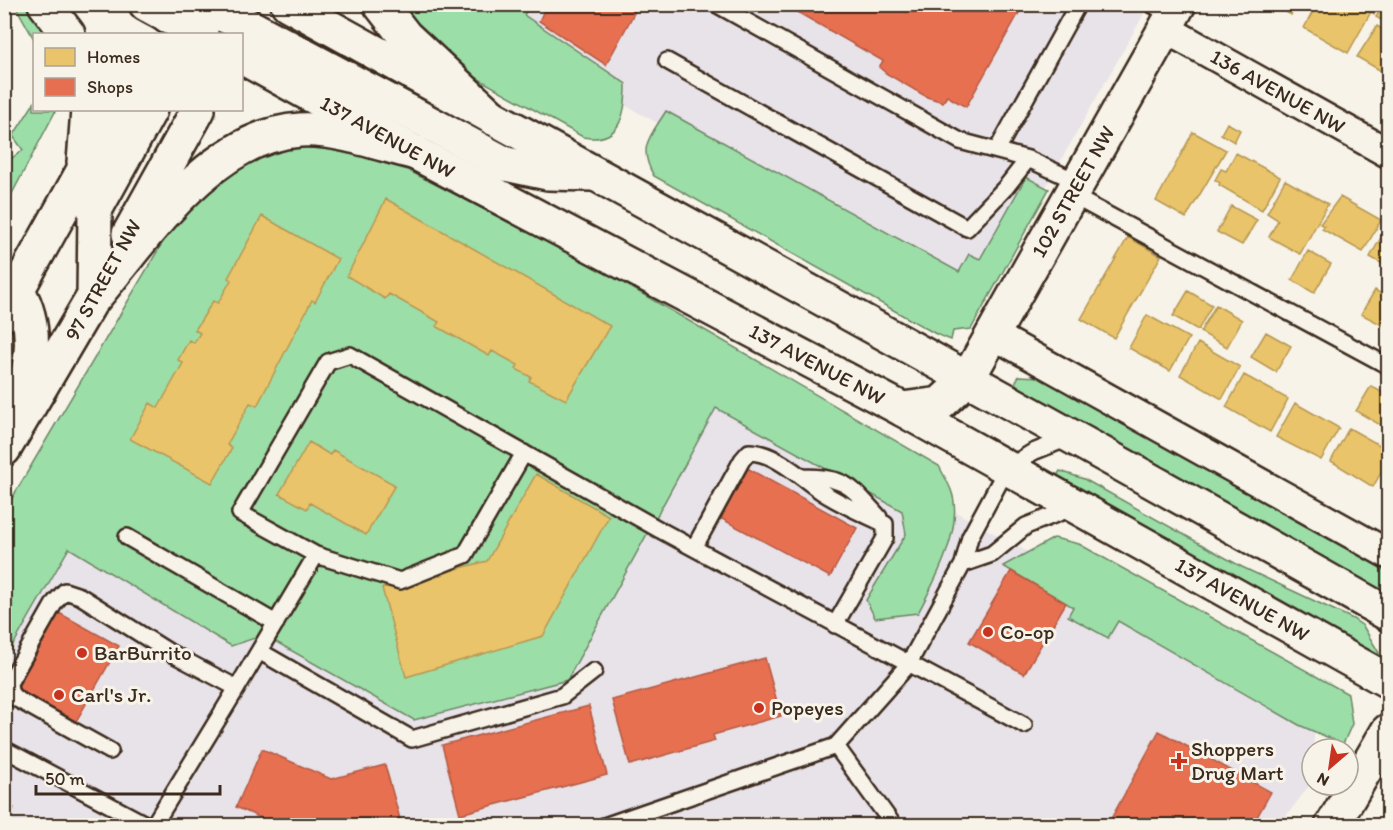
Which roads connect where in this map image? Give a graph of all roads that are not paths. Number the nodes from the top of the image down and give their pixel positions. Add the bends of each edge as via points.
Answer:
1 (45, 4) edge
2 (288, 4) edge
3 (380, 4) edge
4 (716, 4) edge
5 (1078, 4) edge
6 (1167, 13) edge
7 (182, 20) edge
8 (247, 21) edge
9 (68, 33) edge
10 (243, 58) edge
11 (667, 61) dead end
12 (88, 111) edge
13 (116, 111) edge
14 (149, 111) edge
15 (197, 111) edge
16 (493, 118) junction
17 (997, 150) junction
18 (416, 153) junction
19 (1389, 153) edge
20 (1028, 159) junction
21 (84, 172) junction
22 (592, 174) junction
23 (1075, 189) junction
24 (9, 295) edge
25 (93, 298) junction
26 (992, 334) junction
27 (1389, 366) edge
28 (968, 378) junction
29 (902, 409) junction
30 (1072, 436) junction
31 (6, 446) edge
32 (524, 453) junction
33 (1007, 468) junction
34 (1076, 507) junction
35 (127, 537) dead end
36 (694, 548) junction
37 (1389, 554) edge
38 (316, 555) junction
39 (963, 564) junction
40 (1389, 614) edge
41 (276, 623) junction
42 (836, 625) junction
43 (260, 651) junction
44 (908, 665) junction
45 (594, 671) dead end
46 (1389, 681) edge
47 (237, 688) junction
48 (1024, 725) dead end
49 (1389, 731) edge
50 (836, 746) junction
51 (4, 749) edge
52 (110, 751) dead end
53 (151, 825) edge
54 (604, 825) edge
55 (894, 825) edge
56 (1332, 825) edge

1 - 9 main road
2 - 16 main road
3 - 16 main road via 405,36
4 - 17 lane via 960,141
5 - 17 lane
6 - 19 street, 136 AVENUE NW
6 - 23 main road, 102 STREET NW
7 - 8 main road via 224,15
8 - 22 main road via 506,164 548,173
10 - 18 main road, 137 AVENUE NW
11 - 20 lane via 967,228
12 - 21 main road
13 - 21 main road
14 - 25 main road via 95,210
15 - 25 main road, 97 STREET NW
16 - 22 main road
17 - 20 lane
18 - 25 main road via 343,135 301,130 249,143 212,167 175,202
18 - 29 main road, 137 AVENUE NW
20 - 23 lane
21 - 24 main road
22 - 28 main road
23 - 26 main road, 102 STREET NW
23 - 27 lane
24 - 31 main road via 26,305 33,352
25 - 31 main road, 97 STREET NW
26 - 28 main road, 102 STREET NW
26 - 37 street
28 - 29 main road, 102 STREET NW via 940,404
28 - 30 main road
29 - 33 main road, 137 AVENUE NW
30 - 33 lane
30 - 40 main road
32 - 36 lane
32 - 38 lane via 465,555 400,581
32 - 38 lane via 350,355 328,362 240,513
33 - 34 main road, 137 AVENUE NW
33 - 39 lane via 970,537
34 - 39 lane via 1026,526 992,554
34 - 46 main road, 137 AVENUE NW
35 - 41 lane
36 - 42 lane
36 - 42 lane via 749,452 759,452 803,477 831,477 852,489 885,524 885,538
38 - 41 lane
39 - 44 lane
41 - 43 lane
42 - 44 lane
43 - 45 lane via 412,739 562,696
43 - 47 lane
44 - 48 lane
44 - 50 lane
47 - 52 lane via 169,652 80,596 65,591 9,683 10,692
47 - 53 lane
49 - 56 main road
50 - 54 lane
50 - 55 lane
51 - 53 lane

